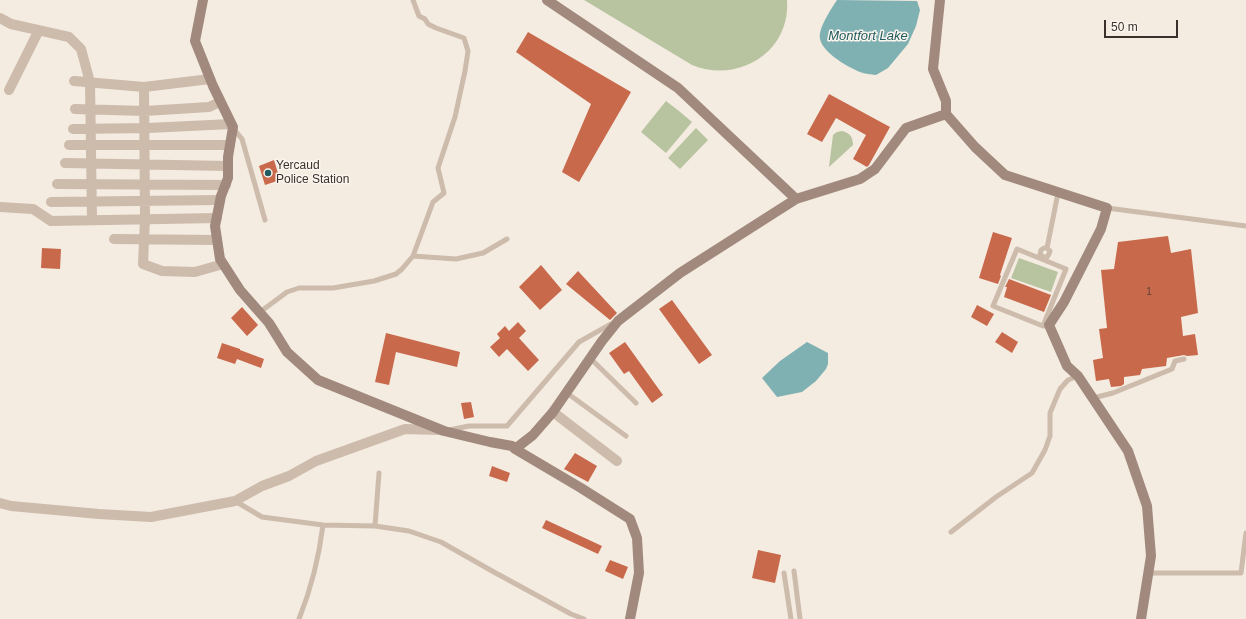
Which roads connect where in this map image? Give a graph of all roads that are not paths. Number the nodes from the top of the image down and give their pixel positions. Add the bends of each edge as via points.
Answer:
1 (203, 0) edge
2 (412, 0) edge
3 (547, 0) edge
4 (940, 0) edge
5 (0, 18) edge
6 (39, 30) junction
7 (210, 79) junction
8 (74, 81) dead end
9 (90, 82) junction
10 (144, 87) junction
11 (9, 90) dead end
12 (220, 102) junction
13 (75, 109) dead end
14 (90, 109) junction
15 (144, 111) junction
16 (946, 114) junction
17 (232, 126) junction
18 (145, 128) junction
19 (73, 129) dead end
20 (90, 129) junction
21 (69, 145) dead end
22 (91, 145) junction
23 (144, 145) junction
24 (230, 145) junction
25 (65, 163) dead end
26 (91, 163) junction
27 (144, 164) junction
28 (228, 166) junction
29 (58, 184) dead end
30 (91, 184) junction
31 (144, 184) junction
32 (226, 185) junction
33 (1058, 193) junction
34 (796, 199) junction
35 (220, 200) junction
36 (144, 201) junction
37 (51, 202) dead end
38 (92, 202) junction
39 (0, 207) edge
40 (1107, 208) junction
41 (217, 218) junction
42 (144, 219) junction
43 (92, 220) junction
44 (265, 220) dead end
45 (1246, 226) edge
46 (114, 239) dead end
47 (144, 239) junction
48 (507, 239) dead end
49 (217, 240) junction
50 (1047, 248) junction
51 (1040, 252) junction
52 (413, 256) junction
53 (1033, 256) junction
54 (1048, 256) junction
55 (1050, 263) junction
56 (223, 264) junction
57 (260, 312) junction
58 (618, 322) junction
59 (590, 358) junction
60 (1184, 360) dead end
61 (1078, 376) junction
62 (567, 393) junction
63 (1093, 398) junction
64 (636, 403) dead end
65 (553, 412) junction
66 (444, 431) junction
67 (626, 436) dead end
68 (515, 449) junction
69 (617, 461) dead end
70 (379, 473) dead end
71 (235, 501) junction
72 (0, 503) edge
73 (322, 525) junction
74 (375, 526) junction
75 (950, 532) dead end
76 (1246, 532) edge
77 (794, 571) dead end
78 (784, 573) dead end
79 (1149, 573) junction
80 (575, 617) edge
81 (299, 619) edge
82 (584, 619) edge
83 (630, 619) edge
84 (791, 619) edge
85 (800, 619) edge
86 (1141, 619) edge

1 - 7 main road via 195,41
2 - 52 lane via 419,16 428,24 464,38 468,52 455,117 438,168 444,192 432,202
3 - 34 main road via 678,88
4 - 16 main road via 933,69 946,101
5 - 6 street via 11,24
6 - 9 street via 69,37 81,49
6 - 11 street
7 - 10 street
7 - 12 main road
8 - 9 street
9 - 10 street
9 - 14 street
10 - 15 street
12 - 15 street via 209,107
12 - 17 main road
13 - 14 street
14 - 15 street
14 - 20 street
15 - 18 street
16 - 33 main road via 975,147 1005,175
16 - 34 main road via 906,128 875,168 860,179
17 - 18 street
17 - 24 main road
17 - 44 lane via 242,139
18 - 20 street
18 - 23 street
19 - 20 street
20 - 22 street
21 - 22 street
22 - 23 street
22 - 26 street
23 - 24 street
23 - 27 street
24 - 28 main road
25 - 26 street
26 - 27 street
26 - 30 street
27 - 28 street
27 - 31 street
28 - 32 main road
29 - 30 street
30 - 31 street
30 - 38 street
31 - 32 street
31 - 36 street
32 - 35 main road
33 - 40 main road
33 - 50 lane
34 - 58 main road via 680,273
35 - 36 street
35 - 41 main road
36 - 38 street
36 - 42 street
37 - 38 street
38 - 43 street
39 - 43 street via 33,209 51,221
40 - 45 lane
40 - 61 main road via 1101,229 1064,302 1049,325 1067,366
41 - 42 street
41 - 49 main road
42 - 43 street
42 - 47 street
46 - 47 street
47 - 49 street
47 - 56 street via 143,264 162,271 195,272
48 - 52 lane via 483,252 456,259
49 - 56 main road
50 - 51 lane
50 - 54 lane via 1050,251
51 - 53 lane
51 - 54 lane via 1043,257
52 - 57 lane via 396,274 374,281 333,288 299,288 287,292
53 - 55 lane
53 - 55 lane via 1016,249 994,306 1043,326 1066,269
54 - 55 lane
56 - 57 main road via 240,290
57 - 66 main road via 270,323 287,352 318,380
58 - 59 main road
58 - 66 lane via 579,342 507,426 469,426
59 - 62 main road
59 - 64 lane
60 - 63 lane via 1175,361 1172,369 1113,393
61 - 63 main road
61 - 75 lane via 1068,380 1060,389 1050,413 1050,436 1032,473
62 - 65 main road
62 - 67 lane
63 - 79 main road via 1128,451 1147,506 1151,556
65 - 68 main road via 534,435
65 - 69 street
66 - 68 main road via 512,446
66 - 71 street via 405,429 394,432 316,461
68 - 83 main road via 630,519 637,538 639,573
70 - 74 lane
71 - 72 street via 151,516 99,514
71 - 73 lane via 262,518
73 - 74 lane
73 - 81 lane via 311,582
74 - 80 lane via 409,530 441,542
76 - 79 lane via 1241,573
77 - 85 lane
78 - 84 lane
79 - 86 main road
80 - 82 lane

